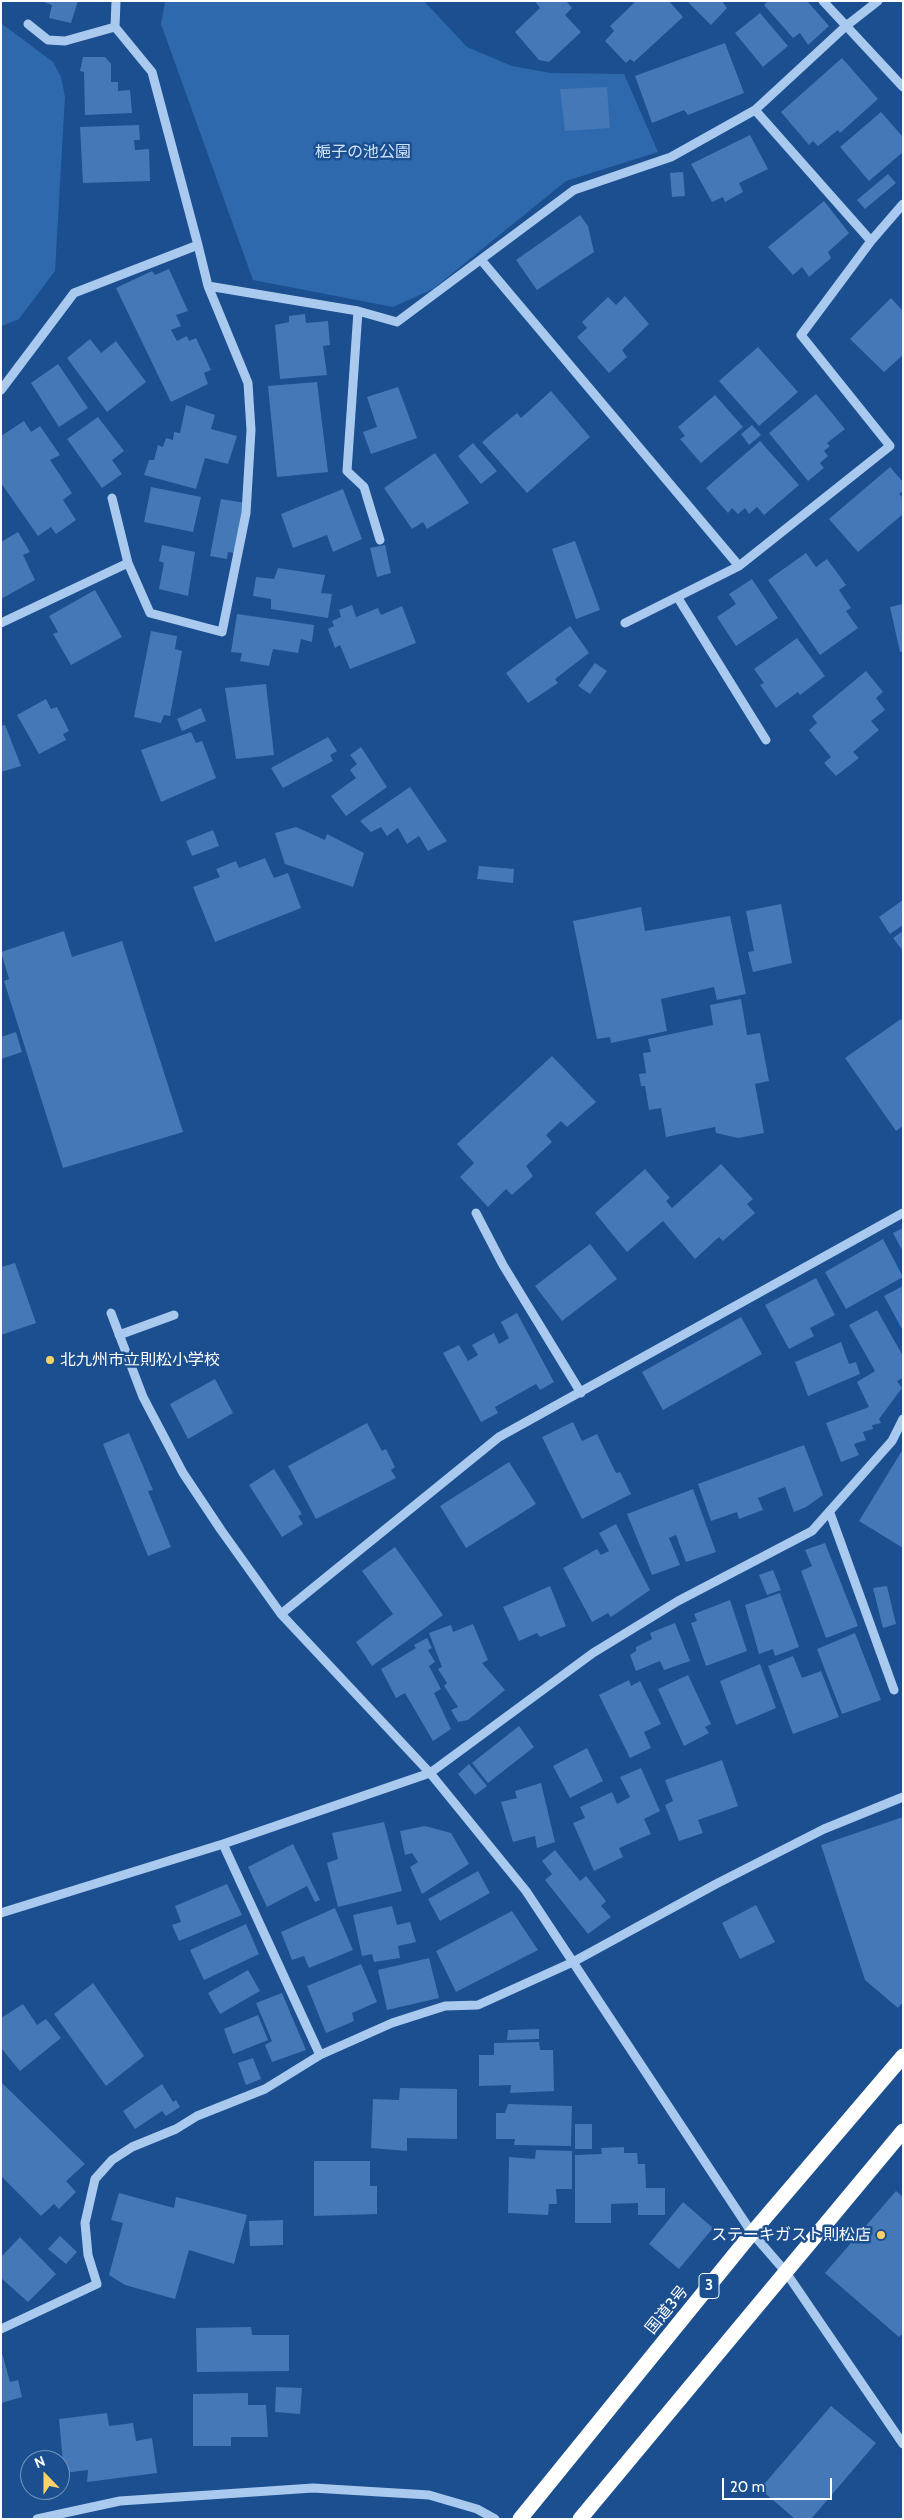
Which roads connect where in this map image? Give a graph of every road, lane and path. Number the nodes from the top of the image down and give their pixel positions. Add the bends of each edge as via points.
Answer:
1 (116, 1) edge
2 (823, 1) edge
3 (878, 1) edge
4 (28, 24) dead end
5 (846, 26) junction
6 (115, 27) junction
7 (903, 87) edge
8 (755, 110) junction
9 (903, 204) edge
10 (872, 241) junction
11 (198, 245) junction
12 (482, 261) junction
13 (208, 286) junction
14 (358, 311) junction
15 (1, 390) edge
16 (112, 498) dead end
17 (380, 540) dead end
18 (128, 562) junction
19 (739, 566) junction
20 (678, 598) junction
21 (1, 623) edge
22 (625, 624) dead end
23 (766, 740) dead end
24 (476, 1213) dead end
25 (903, 1213) edge
26 (111, 1312) dead end
27 (174, 1315) dead end
28 (119, 1335) junction
29 (581, 1393) junction
30 (903, 1419) edge
31 (830, 1513) junction
32 (282, 1614) junction
33 (894, 1690) dead end
34 (430, 1773) junction
35 (903, 1797) edge
36 (223, 1844) junction
37 (1, 1913) edge
38 (573, 1962) junction
39 (320, 2055) junction
40 (903, 2056) edge
41 (903, 2132) edge
42 (752, 2233) junction
43 (785, 2271) junction
44 (1, 2329) edge
45 (903, 2444) edge
46 (37, 2519) edge
47 (495, 2519) edge
48 (520, 2519) edge
49 (580, 2519) edge

1 - 6 street
2 - 5 street
3 - 5 street
4 - 6 street via 48,40 65,41
5 - 7 street
5 - 8 street
6 - 11 street via 152,72
8 - 10 street
8 - 12 street via 671,157 574,190
9 - 10 street
10 - 19 street via 801,335 890,446
11 - 13 street
11 - 15 street via 74,293
12 - 14 street via 398,322
12 - 19 street
13 - 14 street
13 - 18 street via 248,383 250,430 246,513 222,632 150,613
14 - 17 street via 347,471 364,487
16 - 18 street
18 - 21 street
19 - 20 street
20 - 22 street
20 - 23 street
24 - 29 street via 503,1265
25 - 29 street
26 - 28 street
27 - 28 street
28 - 32 street via 143,1397 183,1473
29 - 32 street via 499,1437
30 - 31 street via 892,1440
31 - 33 street
31 - 34 street via 812,1531 678,1601 593,1653
32 - 34 street
34 - 36 street
34 - 38 street via 526,1891
35 - 38 street via 824,1830 716,1884
36 - 37 street
36 - 39 street
38 - 39 street via 478,2005 446,2006 392,2023
38 - 42 street
39 - 44 street via 265,2089 198,2116 112,2160 96,2179 85,2224 88,2255 97,2284
40 - 42 highway, 国道3号 / 3
41 - 43 highway
42 - 43 street
42 - 48 highway, 国道3号 / 3
43 - 45 street
43 - 49 highway
46 - 47 street via 120,2501 313,2488 429,2495 476,2509

